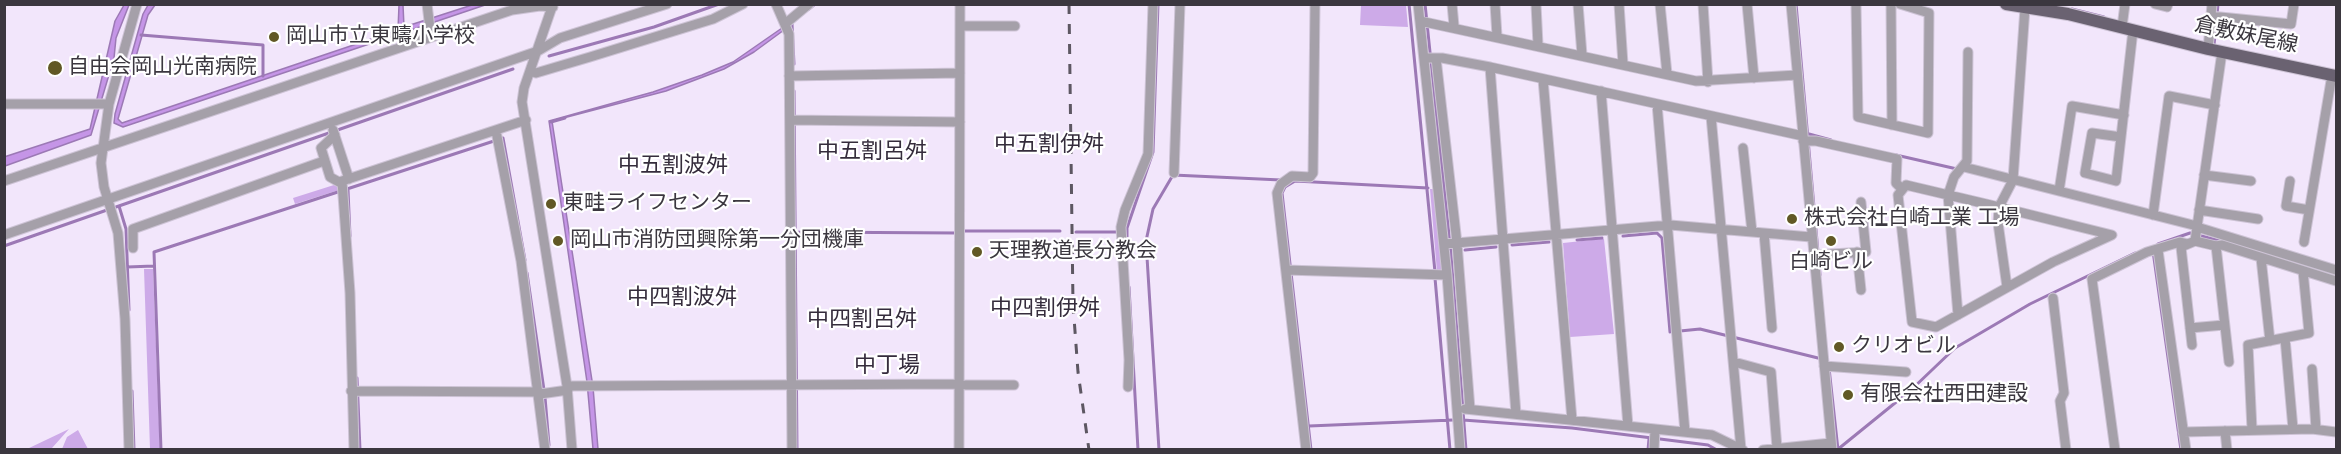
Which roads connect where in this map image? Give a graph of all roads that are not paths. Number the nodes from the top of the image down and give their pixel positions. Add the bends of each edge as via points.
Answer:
1 (137, 4) edge
2 (427, 4) edge
3 (667, 4) edge
4 (743, 4) edge
5 (776, 4) edge
6 (809, 4) edge
7 (960, 4) edge
8 (1154, 4) edge
9 (1180, 4) edge
10 (1315, 4) edge
11 (1418, 4) edge
12 (1452, 4) edge
13 (1495, 4) edge
14 (1536, 4) edge
15 (1578, 4) edge
16 (1619, 4) edge
17 (1660, 4) edge
18 (1702, 4) edge
19 (1747, 4) edge
20 (1791, 4) edge
21 (1856, 4) edge
22 (1891, 4) edge
23 (1900, 4) edge
24 (2006, 4) edge
25 (2125, 4) edge
26 (2155, 4) edge
27 (2168, 4) edge
28 (2212, 4) edge
29 (2294, 4) edge
30 (553, 6) edge
31 (2025, 8) junction
32 (2214, 16) junction
33 (1424, 21) junction
34 (2125, 25) junction
35 (786, 26) junction
36 (963, 26) junction
37 (1015, 26) dead end
38 (1454, 26) junction
39 (545, 31) junction
40 (1497, 36) junction
41 (431, 37) junction
42 (560, 38) junction
43 (1538, 45) junction
44 (2208, 45) junction
45 (538, 51) junction
46 (1968, 52) dead end
47 (2222, 52) junction
48 (1582, 55) junction
49 (1430, 58) junction
50 (1623, 64) junction
51 (1490, 67) junction
52 (530, 71) junction
53 (960, 73) junction
54 (1666, 74) junction
55 (1797, 75) junction
56 (792, 76) junction
57 (2334, 76) edge
58 (1754, 78) junction
59 (1543, 79) junction
60 (1708, 82) junction
61 (1600, 92) junction
62 (4, 104) edge
63 (102, 104) junction
64 (1657, 104) junction
65 (2214, 105) junction
66 (2124, 115) junction
67 (1711, 116) junction
68 (526, 120) junction
69 (793, 120) junction
70 (960, 122) junction
71 (1892, 125) junction
72 (333, 130) junction
73 (496, 131) junction
74 (2121, 137) junction
75 (1806, 140) junction
76 (103, 148) junction
77 (1743, 148) dead end
78 (324, 161) junction
79 (1962, 169) junction
80 (1174, 173) dead end
81 (2204, 174) junction
82 (4, 181) edge
83 (2251, 181) dead end
84 (2290, 181) dead end
85 (2012, 182) junction
86 (344, 185) junction
87 (1901, 188) junction
88 (2060, 191) junction
89 (1948, 195) junction
90 (108, 200) junction
91 (1861, 202) dead end
92 (1999, 207) junction
93 (2199, 210) junction
94 (2309, 210) junction
95 (2153, 215) junction
96 (2258, 219) dead end
97 (1666, 225) junction
98 (1612, 230) junction
99 (1723, 230) junction
100 (1752, 232) junction
101 (1764, 233) junction
102 (1558, 234) junction
103 (2195, 234) junction
104 (4, 236) edge
105 (1811, 237) junction
106 (1502, 239) junction
107 (2304, 242) dead end
108 (1450, 244) junction
109 (2216, 246) junction
110 (133, 248) dead end
111 (2154, 251) junction
112 (1857, 252) junction
113 (1817, 254) junction
114 (2261, 258) junction
115 (1290, 270) junction
116 (2337, 270) edge
117 (2303, 271) junction
118 (1447, 275) junction
119 (2337, 281) edge
120 (2007, 286) junction
121 (1861, 290) dead end
122 (2053, 298) dead end
123 (1958, 315) junction
124 (2224, 325) junction
125 (1772, 328) dead end
126 (2190, 328) junction
127 (2285, 338) junction
128 (2270, 341) junction
129 (2192, 345) dead end
130 (1734, 362) junction
131 (2229, 362) dead end
132 (1827, 365) junction
133 (2312, 369) dead end
134 (1906, 372) dead end
135 (795, 385) junction
136 (962, 385) junction
137 (1014, 385) dead end
138 (1128, 387) dead end
139 (567, 388) junction
140 (355, 391) junction
141 (542, 393) junction
142 (1463, 409) junction
143 (1516, 414) junction
144 (1572, 420) junction
145 (1628, 426) junction
146 (2294, 429) junction
147 (2314, 429) junction
148 (2252, 430) junction
149 (2225, 431) junction
150 (1685, 432) junction
151 (2183, 432) junction
152 (2337, 432) edge
153 (1654, 439) edge
154 (1832, 446) edge
155 (1777, 448) edge
156 (1742, 449) edge
157 (129, 450) edge
158 (354, 450) edge
159 (545, 450) edge
160 (572, 450) edge
161 (792, 450) edge
162 (959, 450) edge
163 (1306, 450) edge
164 (1460, 450) edge
165 (1763, 450) edge
166 (2066, 450) edge
167 (2115, 450) edge
168 (2186, 450) edge
169 (2227, 450) edge

1 - 63 street
2 - 41 street
3 - 42 street
4 - 52 street via 713,19 551,69
5 - 35 street
6 - 35 street
7 - 36 street
8 - 138 street via 1148,154 1121,227
9 - 80 street
10 - 115 street via 1313,173 1310,177 1292,176 1277,193
11 - 33 street
12 - 38 street
13 - 40 street
14 - 43 street
15 - 48 street
16 - 50 street
17 - 54 street
18 - 60 street
19 - 58 street
20 - 55 street
21 - 71 street via 1858,117
22 - 71 street
23 - 71 street via 1929,13 1928,133
24 - 31 main road, 倉敷妹尾線
25 - 34 street
26 - 27 street
28 - 32 street
29 - 32 street via 2291,24
30 - 39 street
30 - 41 street via 512,10
31 - 34 main road, 倉敷妹尾線
31 - 85 street
32 - 44 street
33 - 38 street
33 - 49 street
34 - 44 main road, 倉敷妹尾線
34 - 66 street
35 - 56 street
36 - 37 street
36 - 53 street
38 - 40 street
39 - 42 street via 552,39
39 - 45 street
40 - 43 street
41 - 76 street
42 - 45 street
43 - 48 street
44 - 47 main road, 倉敷妹尾線
45 - 52 street
45 - 72 street
46 - 79 street via 1967,161
47 - 57 main road, 倉敷妹尾線
47 - 65 street
48 - 50 street
49 - 51 street
49 - 108 street
50 - 54 street
51 - 59 street
51 - 106 street
52 - 68 street via 522,95
53 - 56 street
53 - 70 street
54 - 60 street
55 - 58 street
55 - 75 street
56 - 69 street
57 - 94 street
58 - 60 street
59 - 61 street
59 - 102 street
61 - 64 street
61 - 98 street
62 - 63 street
63 - 76 street
64 - 67 street
64 - 97 street
65 - 81 street
65 - 95 street via 2169,96
66 - 74 street
66 - 88 street via 2072,106
67 - 75 street
67 - 99 street
68 - 73 street
68 - 139 street
69 - 70 street
69 - 135 street
70 - 136 street
72 - 78 street via 321,148
72 - 86 street
72 - 90 street
73 - 86 street
73 - 141 street
74 - 74 street via 2116,181 2085,174 2092,133
75 - 87 street via 1897,159 1896,183
75 - 105 street
76 - 82 street
76 - 90 street via 101,171
77 - 100 street
78 - 86 street via 330,177
78 - 110 street via 133,229
79 - 85 street
79 - 89 street via 1954,177
81 - 83 street
81 - 93 street
84 - 94 street via 2286,206
85 - 88 street
85 - 92 street
86 - 140 street
87 - 89 street via 1906,185
87 - 123 street via 1898,195 1912,322 1936,327
88 - 95 street
89 - 92 street
89 - 123 street
90 - 104 street
90 - 157 street via 117,227 123,285
91 - 112 street via 1866,252
92 - 120 street
92 - 120 street via 2112,235
93 - 96 street
93 - 103 street
94 - 107 street
95 - 103 street
97 - 98 street
97 - 99 street
97 - 150 street
98 - 102 street
98 - 145 street
99 - 100 street
99 - 130 street
100 - 101 street
101 - 105 street
101 - 125 street
102 - 106 street
102 - 144 street
103 - 109 street
103 - 111 street
103 - 116 street
103 - 126 street via 2181,247
105 - 113 street
106 - 108 street
106 - 143 street
108 - 118 street
108 - 142 street
109 - 114 street
109 - 124 street
111 - 151 street
111 - 167 street via 2092,279
112 - 113 street
112 - 121 street
113 - 132 street
114 - 117 street
114 - 128 street
115 - 118 street
115 - 163 street
117 - 119 street
117 - 127 street via 2309,333
118 - 142 street
120 - 123 street
122 - 166 street
124 - 126 street
124 - 131 street
126 - 129 street
127 - 128 street
127 - 146 street
128 - 148 street via 2248,345
130 - 155 street via 1771,372
130 - 156 street
132 - 134 street
132 - 154 street
133 - 147 street
135 - 136 street
135 - 139 street
135 - 161 street
136 - 137 street
136 - 162 street
139 - 141 street
139 - 160 street
140 - 141 street
140 - 158 street
141 - 159 street
142 - 143 street
142 - 164 street
143 - 144 street
144 - 145 street
145 - 153 street
146 - 147 street
146 - 148 street
147 - 152 street
148 - 149 street
149 - 151 street
149 - 169 street
150 - 153 street
150 - 156 street via 1712,435
151 - 168 street
154 - 155 street
155 - 165 street

